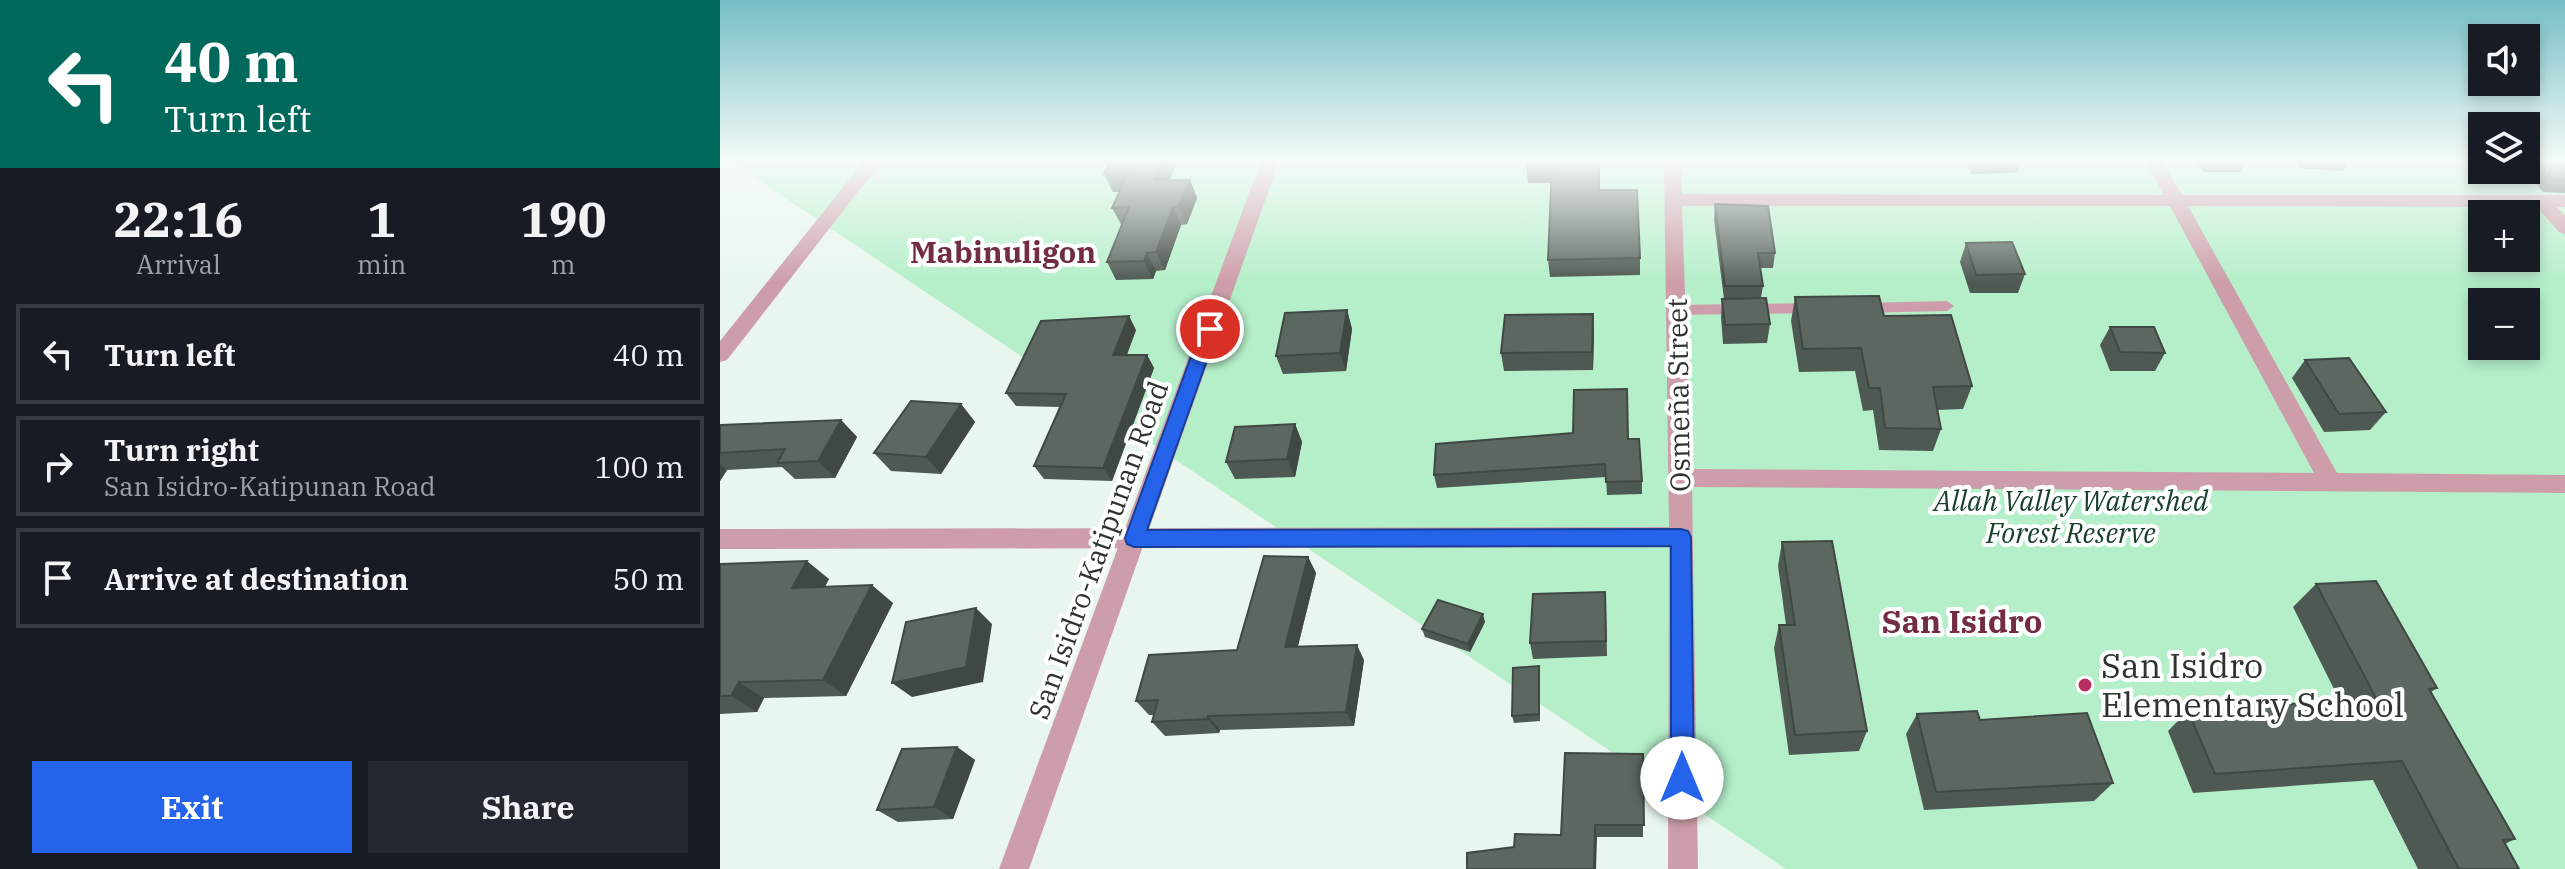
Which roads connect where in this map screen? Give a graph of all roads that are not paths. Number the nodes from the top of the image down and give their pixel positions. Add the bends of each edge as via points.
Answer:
1 (2176, 201) edge
2 (2542, 201) edge
3 (841, 202) edge
4 (1255, 202) edge
5 (1673, 202) edge
6 (2565, 228) edge
7 (1947, 306) dead end
8 (1835, 308) edge
9 (1851, 308) edge
10 (1675, 310) junction
11 (720, 355) edge
12 (1680, 478) junction
13 (2330, 482) junction
14 (2565, 484) edge
15 (1681, 537) junction
16 (1134, 538) junction
17 (720, 539) edge
18 (1014, 869) edge
19 (1683, 869) edge

1 - 13 street
2 - 6 street
3 - 11 street
4 - 16 street, San Isidro-Katipunan Road
5 - 10 street, Osmeña Street
7 - 9 lane
8 - 10 lane
10 - 12 street, Osmeña Street
12 - 13 street
12 - 15 street, Osmeña Street
13 - 14 street
15 - 16 street
15 - 19 street, Osmeña Street
16 - 17 street
16 - 18 street, San Isidro-Katipunan Road

